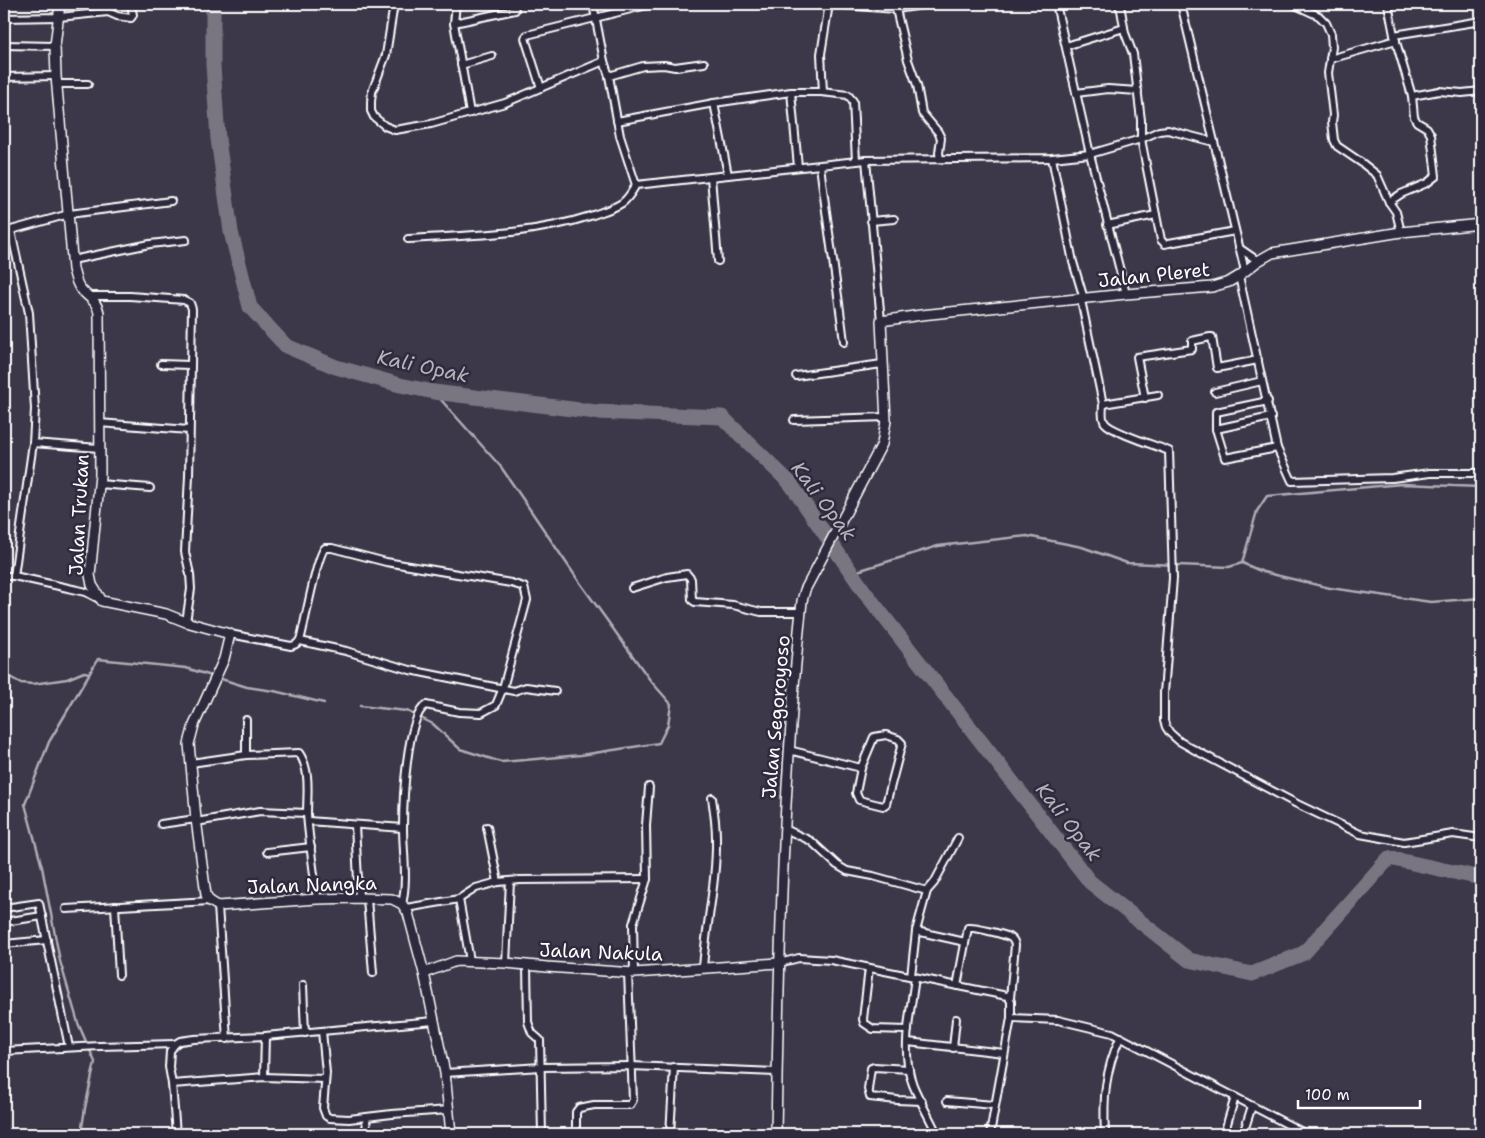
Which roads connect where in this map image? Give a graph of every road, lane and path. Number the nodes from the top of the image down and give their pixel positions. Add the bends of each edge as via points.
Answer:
1 (60, 4) edge
2 (131, 4) edge
3 (394, 4) edge
4 (456, 4) edge
5 (593, 4) edge
6 (650, 4) edge
7 (930, 4) edge
8 (1056, 4) edge
9 (1118, 4) edge
10 (1181, 4) edge
11 (1293, 4) edge
12 (1388, 4) edge
13 (896, 9) junction
14 (515, 10) dead end
15 (59, 17) junction
16 (4, 18) edge
17 (596, 18) junction
18 (1481, 21) edge
19 (454, 23) junction
20 (1124, 28) junction
21 (1395, 37) junction
22 (4, 45) edge
23 (55, 46) junction
24 (1066, 46) junction
25 (492, 56) dead end
26 (1330, 59) junction
27 (604, 61) junction
28 (704, 63) dead end
29 (461, 65) junction
30 (609, 76) junction
31 (4, 77) edge
32 (56, 80) junction
33 (88, 84) dead end
34 (541, 88) junction
35 (1138, 91) junction
36 (1481, 91) edge
37 (791, 92) junction
38 (823, 92) junction
39 (1076, 93) junction
40 (1412, 96) junction
41 (714, 102) junction
42 (470, 113) junction
43 (617, 121) junction
44 (1141, 139) junction
45 (1214, 142) junction
46 (1090, 154) junction
47 (1052, 158) junction
48 (940, 159) junction
49 (866, 160) junction
50 (856, 161) junction
51 (820, 165) junction
52 (798, 167) junction
53 (728, 175) junction
54 (711, 177) junction
55 (636, 185) junction
56 (171, 201) dead end
57 (1389, 202) junction
58 (69, 214) junction
59 (1156, 215) junction
60 (894, 219) dead end
61 (871, 221) junction
62 (1481, 224) edge
63 (1107, 225) junction
64 (7, 231) edge
65 (1235, 231) junction
66 (1401, 232) junction
67 (408, 239) dead end
68 (186, 240) dead end
69 (1238, 248) junction
70 (72, 260) junction
71 (718, 261) dead end
72 (1258, 261) junction
73 (1242, 274) junction
74 (1126, 294) junction
75 (90, 296) junction
76 (1082, 300) junction
77 (881, 321) junction
78 (844, 342) dead end
79 (1258, 360) junction
80 (162, 364) dead end
81 (882, 364) junction
82 (190, 365) junction
83 (796, 376) dead end
84 (1262, 381) junction
85 (1215, 392) dead end
86 (1158, 396) dead end
87 (1145, 398) junction
88 (1268, 401) junction
89 (1103, 404) junction
90 (886, 417) junction
91 (1271, 417) junction
92 (794, 420) dead end
93 (99, 423) junction
94 (1216, 428) junction
95 (189, 430) junction
96 (33, 443) junction
97 (99, 448) junction
98 (1277, 448) junction
99 (1481, 473) edge
100 (99, 484) junction
101 (150, 488) dead end
102 (4, 576) edge
103 (14, 576) junction
104 (632, 588) dead end
105 (102, 601) junction
106 (801, 612) junction
107 (186, 622) junction
108 (230, 634) junction
109 (300, 641) junction
110 (503, 688) junction
111 (555, 691) dead end
112 (246, 720) dead end
113 (789, 750) junction
114 (246, 755) junction
115 (191, 763) junction
116 (861, 768) junction
117 (649, 787) dead end
118 (712, 798) dead end
119 (308, 813) junction
120 (196, 820) junction
121 (308, 821) junction
122 (161, 824) dead end
123 (355, 825) junction
124 (487, 827) dead end
125 (403, 828) junction
126 (784, 829) junction
127 (958, 838) dead end
128 (1481, 838) edge
129 (311, 847) junction
130 (267, 852) dead end
131 (647, 879) junction
132 (510, 881) junction
133 (498, 882) junction
134 (927, 891) junction
135 (317, 899) junction
136 (363, 899) junction
137 (459, 899) junction
138 (214, 904) junction
139 (115, 906) junction
140 (404, 906) junction
141 (4, 908) edge
142 (66, 910) dead end
143 (42, 916) junction
144 (4, 922) edge
145 (916, 931) junction
146 (47, 940) junction
147 (965, 942) junction
148 (4, 944) edge
149 (470, 961) junction
150 (506, 963) junction
151 (780, 963) junction
152 (527, 965) junction
153 (703, 968) junction
154 (869, 968) junction
155 (424, 973) junction
156 (631, 973) junction
157 (373, 974) dead end
158 (119, 975) dead end
159 (913, 976) junction
160 (303, 985) dead end
161 (957, 986) junction
162 (1010, 998) junction
163 (1011, 1018) junction
164 (956, 1019) dead end
165 (434, 1021) junction
166 (908, 1030) junction
167 (322, 1031) junction
168 (305, 1033) junction
169 (265, 1036) junction
170 (227, 1038) junction
171 (1120, 1038) junction
172 (908, 1042) junction
173 (176, 1044) junction
174 (72, 1047) junction
175 (953, 1048) junction
176 (4, 1051) edge
177 (1004, 1053) junction
178 (631, 1066) junction
179 (540, 1067) junction
180 (674, 1067) junction
181 (909, 1069) junction
182 (777, 1072) junction
183 (445, 1073) junction
184 (264, 1077) junction
185 (325, 1079) junction
186 (172, 1084) junction
187 (1235, 1097) junction
188 (922, 1101) junction
189 (947, 1101) dead end
190 (994, 1105) junction
191 (1252, 1106) junction
192 (449, 1110) junction
193 (366, 1118) junction
194 (176, 1134) edge
195 (367, 1134) edge
196 (451, 1134) edge
197 (542, 1134) edge
198 (576, 1134) edge
199 (670, 1134) edge
200 (776, 1134) edge
201 (937, 1134) edge
202 (990, 1134) edge
203 (1104, 1134) edge
204 (1224, 1134) edge
205 (1243, 1134) edge
206 (1306, 1134) edge

1 - 15 street
2 - 15 street via 131,18 108,12
3 - 42 street via 386,55 370,102 374,117 385,126 401,130
4 - 19 street
5 - 17 street
6 - 17 street
7 - 13 street
8 - 24 street
9 - 20 street
10 - 45 street
11 - 26 street via 1326,23 1331,34
12 - 21 street
13 - 38 street via 829,4 821,54
13 - 48 street via 922,113 941,138
14 - 19 street
15 - 16 street
15 - 23 street
17 - 27 street
17 - 34 street via 527,35
18 - 21 street
19 - 29 street
20 - 24 street
20 - 35 street via 1133,54
21 - 26 street
21 - 40 street
22 - 23 street
23 - 32 street
24 - 39 street
25 - 29 street
26 - 57 street via 1328,74 1334,140 1337,146 1377,175
27 - 30 street
27 - 34 street
28 - 30 street via 675,67 643,66
29 - 42 street
30 - 43 street
31 - 32 street
32 - 33 street
32 - 58 street
34 - 42 street
35 - 39 street
35 - 44 street
36 - 40 street via 1438,91
37 - 38 street
37 - 41 street
37 - 52 street
38 - 50 street via 852,98
39 - 46 street
40 - 57 street via 1415,120 1428,128 1431,135 1436,176
41 - 43 street
41 - 53 street
43 - 55 street
44 - 45 street via 1168,130
44 - 46 street
44 - 59 street
45 - 65 street
46 - 47 street
46 - 63 street
47 - 48 street
47 - 76 street
48 - 49 street
49 - 50 street
49 - 61 street
50 - 51 street
51 - 52 street
51 - 78 street
52 - 53 street
53 - 54 street
54 - 55 street
54 - 71 street
55 - 67 street via 623,202 611,209 561,225 526,231
56 - 58 street
57 - 66 street via 1396,212
58 - 64 street
58 - 70 street
59 - 63 street
59 - 65 street via 1161,240 1165,244
60 - 61 street
61 - 77 street
62 - 66 street, Jalan Pleret
63 - 74 street
64 - 96 street via 29,313 35,409
65 - 69 street
66 - 72 street, Jalan Pleret via 1272,253
68 - 70 street
69 - 72 street
69 - 73 street
70 - 75 street via 76,281
72 - 73 street, Jalan Pleret
73 - 74 street, Jalan Pleret via 1212,287
73 - 79 street
74 - 76 street, Jalan Pleret
75 - 82 street via 130,296 190,303
75 - 93 street, Jalan Trukan via 100,318
76 - 77 street, Jalan Pleret
76 - 89 street
77 - 81 street, Jalan Segoroyoso
79 - 84 street
79 - 87 street via 1217,368 1212,337 1192,341 1192,349 1137,357
80 - 82 street
81 - 83 street
81 - 90 street, Jalan Segoroyoso
82 - 95 street
84 - 85 street
84 - 88 street
86 - 87 street
87 - 89 street
88 - 91 street
88 - 94 street via 1216,412
89 - 128 street via 1102,417 1108,425 1170,452 1173,578 1164,693 1166,727 1180,741 1255,783 1360,834 1404,842 1453,834
90 - 92 street
90 - 106 street, Jalan Segoroyoso via 882,444 876,458 805,590
91 - 94 street
91 - 98 street
93 - 95 street
93 - 97 street, Jalan Trukan
94 - 98 street via 1225,458
95 - 107 street via 185,552 191,589
96 - 97 street
96 - 103 street
97 - 100 street, Jalan Trukan
98 - 99 street via 1292,480
100 - 101 street
100 - 105 street, Jalan Trukan via 90,575
102 - 103 street
103 - 105 street via 86,592
104 - 106 street via 687,574 695,602 734,604 761,612
105 - 107 street via 166,614
106 - 113 street, Jalan Segoroyoso
107 - 108 street
108 - 109 street via 291,646
108 - 115 street via 224,659 194,725 189,744
109 - 110 street via 410,670
109 - 110 street via 318,564 325,548 511,583 524,587 526,600
110 - 111 street
110 - 125 street via 496,705 481,713 430,705 423,708 407,754
112 - 114 street
113 - 116 street
113 - 126 street, Jalan Segoroyoso
114 - 115 street
114 - 119 street via 299,753 306,767
115 - 120 street
116 - 116 street via 856,793 860,800 883,806 902,743 886,735 874,737
117 - 131 street
118 - 153 street via 716,846
119 - 120 street via 260,811
119 - 121 street
120 - 122 street
120 - 138 street via 206,895
121 - 123 street
121 - 129 street
123 - 125 street
123 - 136 street
124 - 133 street
125 - 140 street
126 - 134 street via 811,841 847,871
126 - 151 street, Jalan Segoroyoso
127 - 134 street
129 - 130 street
129 - 135 street
131 - 132 street
131 - 156 street via 634,924
132 - 133 street
132 - 150 street
133 - 137 street via 476,888
134 - 145 street
135 - 136 street, Jalan Nangka
135 - 138 street, Jalan Nangka
136 - 140 street, Jalan Nangka via 392,899
136 - 157 street
137 - 140 street
137 - 149 street
138 - 139 street
138 - 170 street
139 - 142 street
139 - 158 street
140 - 155 street
141 - 143 street via 38,903
143 - 144 street
143 - 146 street
145 - 147 street
145 - 159 street
146 - 148 street
146 - 174 street
147 - 161 street
147 - 162 street via 971,927 1014,941
149 - 150 street, Jalan Nakula
149 - 155 street, Jalan Nakula via 456,961
150 - 152 street, Jalan Nakula
151 - 153 street, Jalan Nakula
151 - 154 street via 810,958
151 - 182 street, Jalan Segoroyoso
152 - 156 street, Jalan Nakula
152 - 179 street via 528,1022 532,1033 540,1040
153 - 156 street, Jalan Nakula
154 - 159 street
154 - 166 street via 864,1023 873,1029
155 - 165 street
156 - 178 street
159 - 161 street
159 - 166 street
160 - 168 street
161 - 162 street
162 - 163 street
163 - 171 street via 1058,1020 1102,1030
163 - 177 street
164 - 175 street
165 - 167 street
165 - 183 street
166 - 172 street
167 - 168 street
167 - 185 street
168 - 169 street
169 - 170 street
169 - 184 street
170 - 173 street via 187,1040
171 - 187 street
171 - 203 street via 1111,1056 1106,1079
172 - 175 street
172 - 181 street
173 - 174 street
173 - 186 street via 170,1051
174 - 176 street
175 - 177 street
177 - 190 street
178 - 179 street
178 - 180 street
178 - 198 street via 632,1104 579,1108 576,1112
179 - 183 street
179 - 197 street
180 - 182 street
180 - 199 street
181 - 188 street
181 - 188 street via 871,1068 870,1097
182 - 200 street, Jalan Segoroyoso
183 - 192 street
184 - 185 street
184 - 186 street
185 - 193 street via 323,1108 326,1116
186 - 194 street
187 - 191 street
187 - 204 street
188 - 201 street
189 - 190 street
190 - 202 street
191 - 205 street
191 - 206 street
192 - 193 street
192 - 196 street
193 - 195 street

